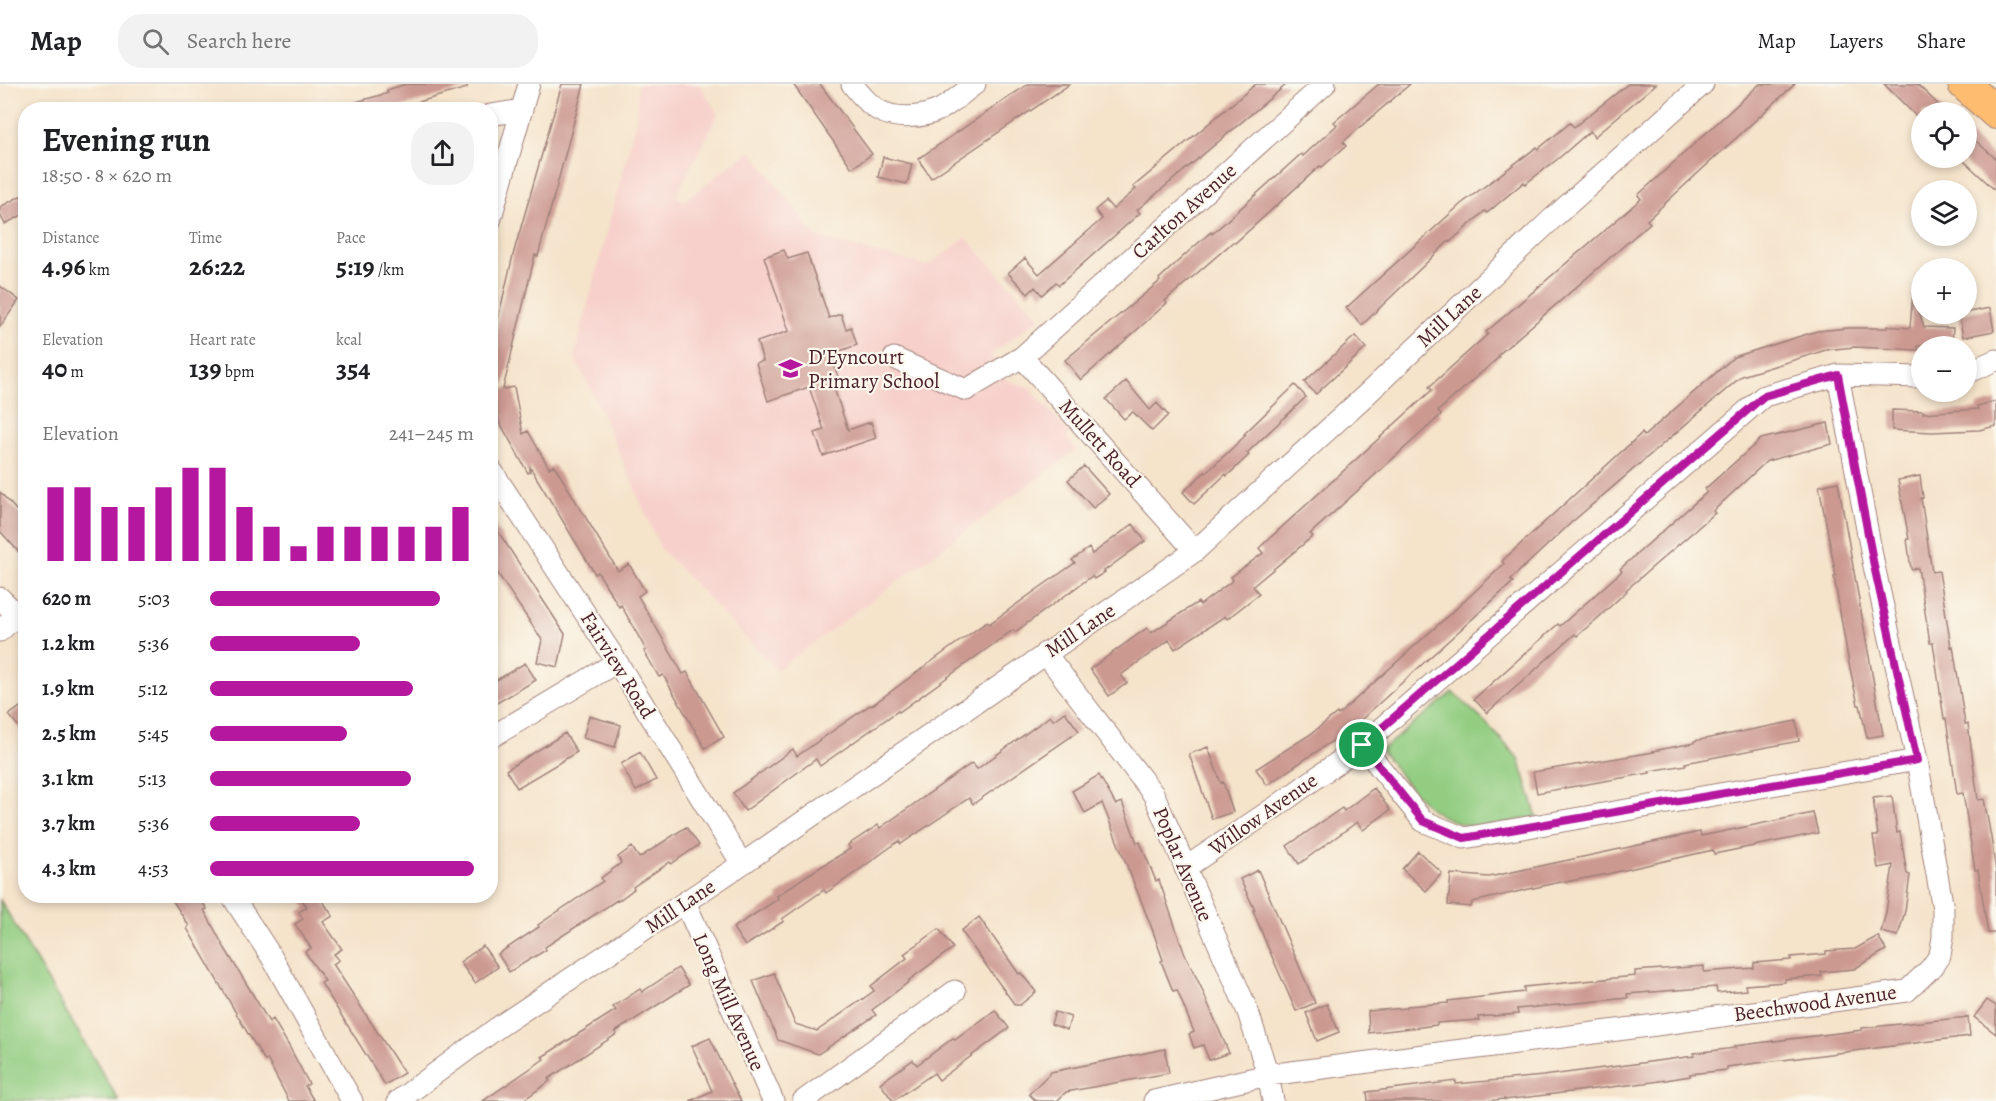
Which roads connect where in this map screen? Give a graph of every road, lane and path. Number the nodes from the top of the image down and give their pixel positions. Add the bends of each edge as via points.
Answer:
1 (529, 84) edge
2 (852, 84) edge
3 (975, 84) edge
4 (1325, 84) edge
5 (1703, 84) edge
6 (1964, 84) edge
7 (522, 111) junction
8 (1996, 113) edge
9 (498, 114) edge
10 (498, 194) edge
11 (1022, 357) junction
12 (894, 358) dead end
13 (1996, 360) edge
14 (1977, 368) edge
15 (1838, 375) junction
16 (1911, 377) edge
17 (498, 480) edge
18 (1195, 551) junction
19 (0, 598) edge
20 (18, 616) edge
21 (18, 621) edge
22 (0, 631) edge
23 (1045, 653) junction
24 (617, 662) junction
25 (498, 733) edge
26 (1362, 745) junction
27 (1917, 760) junction
28 (742, 864) junction
29 (1185, 868) junction
30 (685, 902) junction
31 (237, 903) edge
32 (955, 991) dead end
33 (1268, 1075) junction
34 (352, 1101) edge
35 (398, 1101) edge
36 (773, 1101) edge
37 (803, 1101) edge
38 (1154, 1101) edge
39 (1273, 1101) edge

1 - 7 street
2 - 3 street via 879,111 917,117 940,109
4 - 11 street, Carlton Avenue
5 - 18 street, Mill Lane
6 - 8 highway
7 - 9 street
7 - 10 street
11 - 12 street via 966,390
11 - 18 street, Mullett Road
13 - 14 street
15 - 16 street, Willow Avenue
15 - 26 street, Willow Avenue via 1764,396
15 - 27 street, Beechwood Avenue via 1874,566
17 - 24 street, Fairview Road
18 - 23 street, Mill Lane
19 - 20 street
21 - 22 street
23 - 28 street, Mill Lane
23 - 29 street, Poplar Avenue via 1154,795
24 - 25 street
24 - 28 street, Fairview Road
26 - 27 street via 1423,821 1464,838
26 - 29 street, Willow Avenue
27 - 33 street, Beechwood Avenue via 1943,909 1943,937 1940,955 1932,968 1907,991
28 - 30 street, Mill Lane
29 - 33 street, Poplar Avenue via 1248,1012
30 - 35 street, Mill Lane via 497,1028
30 - 36 street, Long Mill Avenue
31 - 34 street via 271,956
32 - 37 street
33 - 38 street, Beechwood Avenue
33 - 39 street, Poplar Avenue

